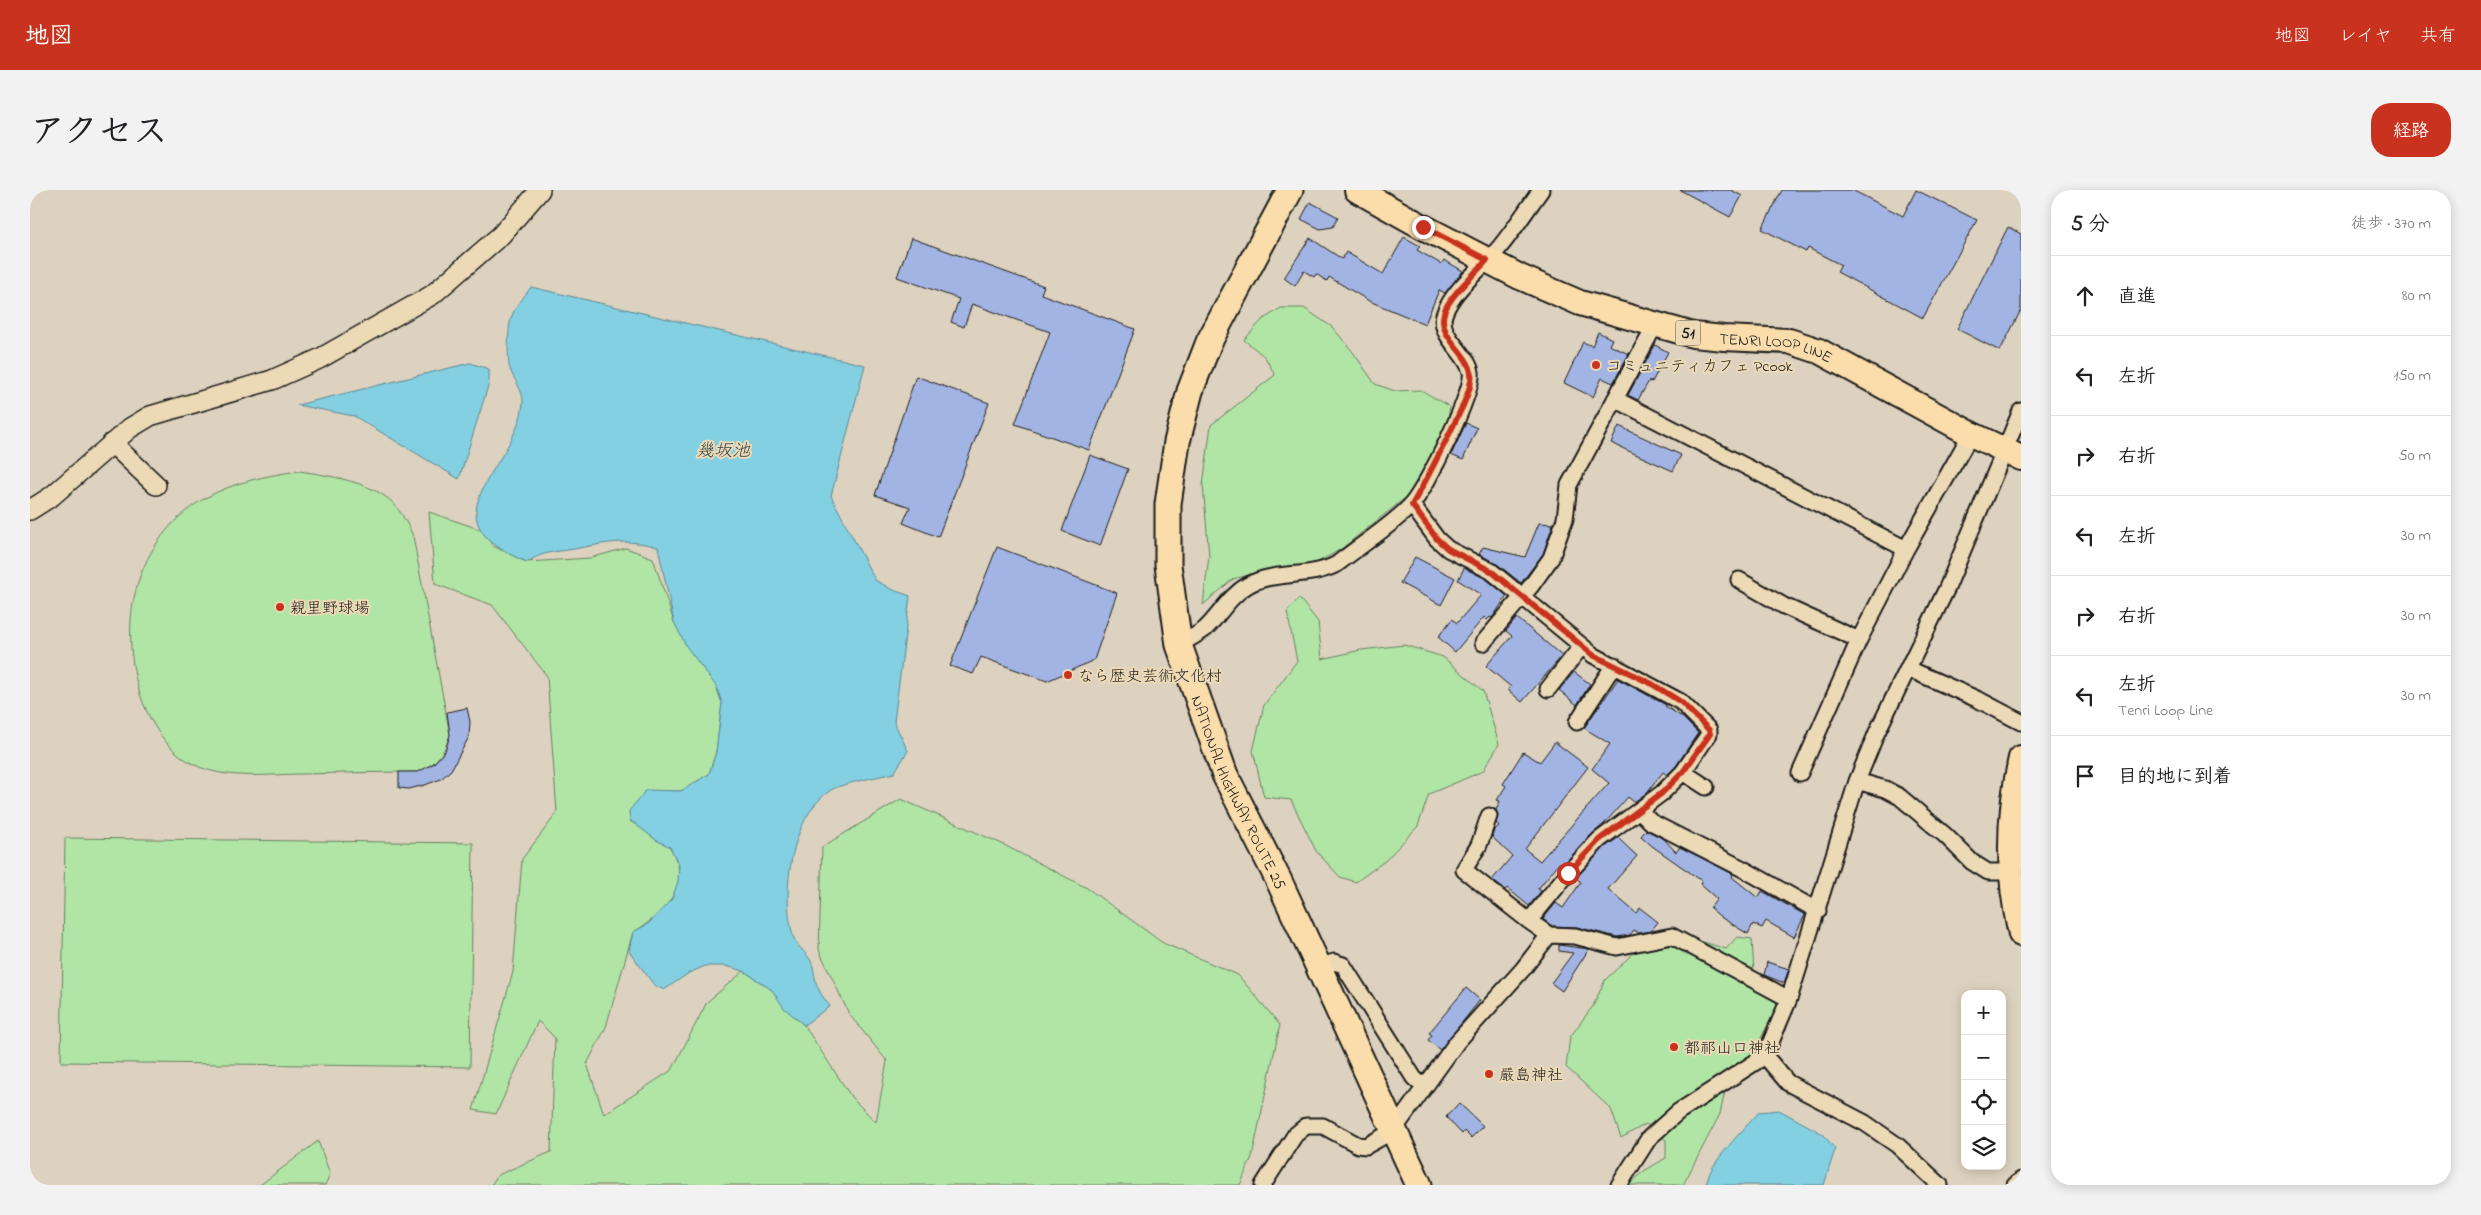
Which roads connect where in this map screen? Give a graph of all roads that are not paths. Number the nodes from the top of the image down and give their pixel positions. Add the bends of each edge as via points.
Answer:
1 (540, 190) edge
2 (1290, 190) edge
3 (1357, 190) edge
4 (1541, 190) edge
5 (1487, 260) junction
6 (1655, 325) junction
7 (1615, 399) junction
8 (2021, 411) edge
9 (1971, 434) junction
10 (112, 443) junction
11 (2012, 454) edge
12 (156, 485) dead end
13 (1412, 505) junction
14 (30, 510) edge
15 (1906, 549) junction
16 (1739, 580) dead end
17 (1522, 597) junction
18 (1859, 640) junction
19 (1483, 642) dead end
20 (1179, 646) junction
21 (1581, 647) junction
22 (1614, 665) junction
23 (1909, 669) junction
24 (1548, 688) dead end
25 (1577, 722) dead end
26 (2021, 722) edge
27 (2021, 758) edge
28 (1683, 772) junction
29 (1800, 773) dead end
30 (1857, 781) junction
31 (1706, 787) dead end
32 (1639, 810) junction
33 (1489, 816) dead end
34 (2011, 872) junction
35 (1818, 911) junction
36 (1529, 921) junction
37 (2021, 934) edge
38 (1549, 935) junction
39 (1318, 967) junction
40 (1789, 999) junction
41 (1765, 1056) junction
42 (1424, 1087) junction
43 (1393, 1131) junction
44 (2021, 1180) edge
45 (1263, 1185) edge
46 (1419, 1185) edge
47 (1619, 1185) edge
48 (1940, 1185) edge
49 (2015, 1185) edge

1 - 10 street via 500,235 432,295 319,359 272,380 150,416
2 - 20 highway, NATIONAL HIGHWAY ROUTE 25 via 1209,342 1190,391 1179,434 1168,504 1168,565
3 - 5 main road, TENRI LOOP LINE / 51
4 - 5 street via 1498,250
5 - 6 main road, TENRI LOOP LINE / 51 via 1572,300
5 - 13 street via 1444,312 1443,324 1469,365 1472,381 1434,467
6 - 7 street
6 - 9 main road, TENRI LOOP LINE / 51 via 1710,337 1789,341 1803,345
7 - 15 street
7 - 17 street via 1569,485 1565,519 1551,558
8 - 11 street
9 - 11 main road, TENRI LOOP LINE / 51
9 - 15 street
10 - 12 street
10 - 14 street via 52,496
11 - 23 street
13 - 17 street via 1448,549 1491,571
13 - 20 street via 1325,570 1248,585 1205,628
15 - 18 street
16 - 18 street via 1784,606
17 - 19 street
17 - 21 street
18 - 29 street
20 - 39 highway, NATIONAL HIGHWAY ROUTE 25 via 1225,775
21 - 22 street
21 - 24 street
22 - 25 street
22 - 28 street via 1681,702 1709,730 1710,734
23 - 26 street
23 - 30 street
27 - 34 main road via 2013,800
28 - 31 street
28 - 32 street
30 - 34 street via 1900,797 1972,862 1988,872
30 - 35 street
32 - 35 street via 1651,822
32 - 36 street via 1599,840
33 - 36 street via 1479,845 1464,870
34 - 37 main road
35 - 40 street
36 - 38 street
38 - 40 street via 1576,936 1617,947 1672,936
38 - 42 street via 1457,1042
39 - 42 street via 1334,962 1343,965 1414,1078
39 - 43 highway, NATIONAL HIGHWAY ROUTE 25
40 - 41 street
41 - 47 street via 1678,1112 1649,1138
41 - 48 street via 1788,1083 1865,1123 1897,1145
42 - 43 street
43 - 45 street via 1366,1146 1322,1126 1306,1126 1295,1135
43 - 46 highway, NATIONAL HIGHWAY ROUTE 25
44 - 49 street

